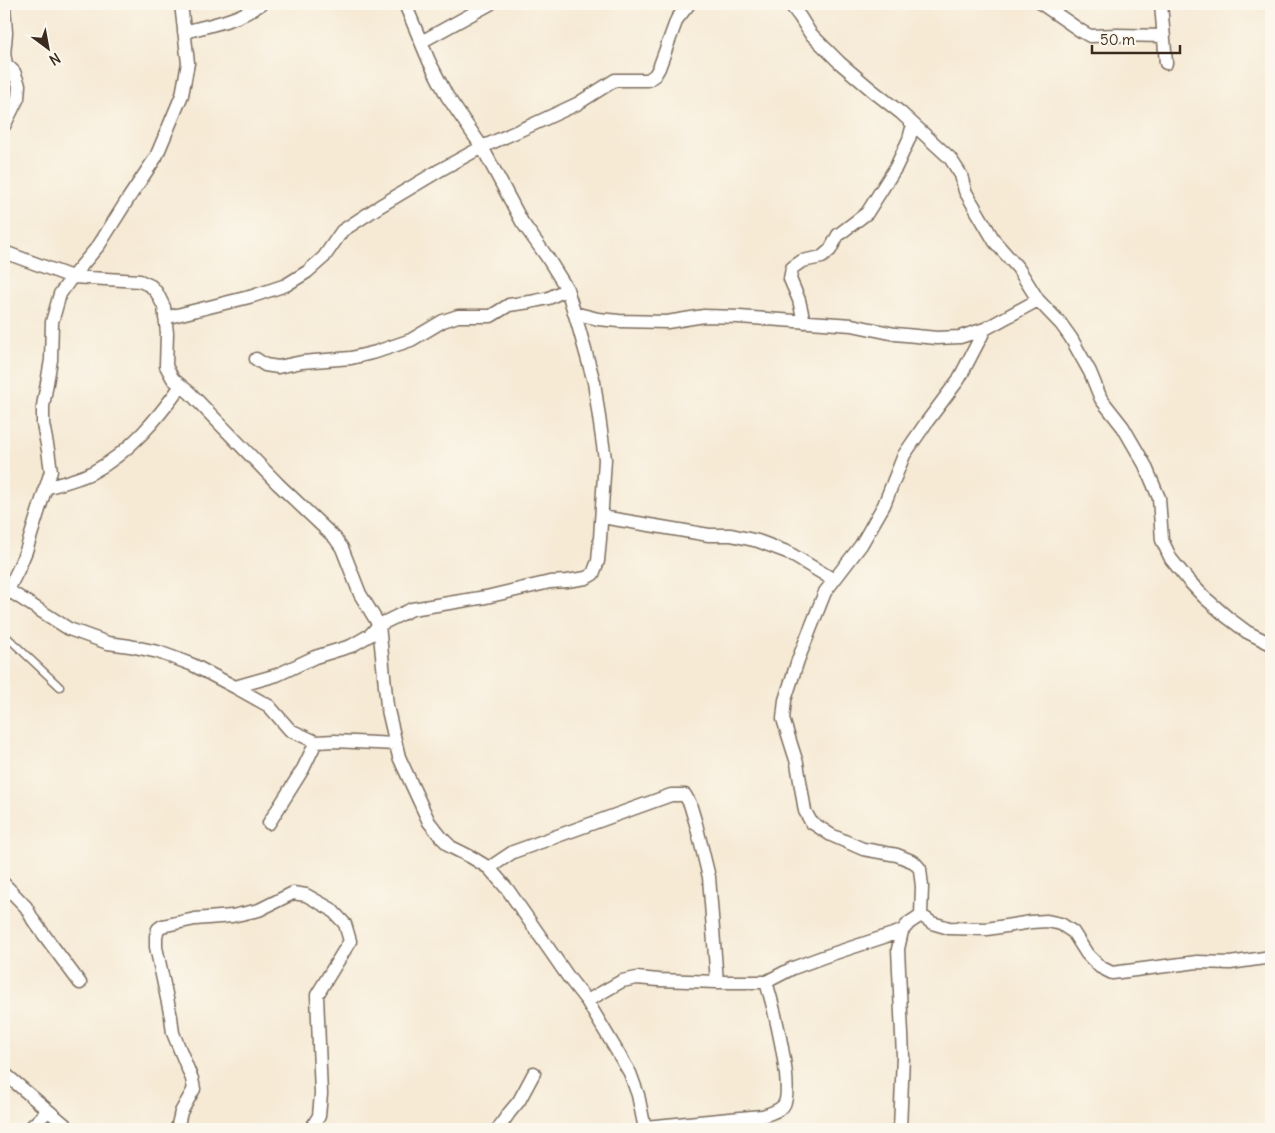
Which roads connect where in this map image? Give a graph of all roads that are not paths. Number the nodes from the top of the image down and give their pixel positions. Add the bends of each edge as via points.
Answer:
1 (181, 4) edge
2 (261, 4) edge
3 (405, 4) edge
4 (490, 4) edge
5 (689, 4) edge
6 (790, 4) edge
7 (1042, 4) edge
8 (1162, 4) edge
9 (4, 6) edge
10 (184, 32) junction
11 (1164, 36) junction
12 (421, 42) junction
13 (1166, 63) dead end
14 (913, 124) junction
15 (4, 126) edge
16 (482, 147) junction
17 (4, 252) edge
18 (72, 277) junction
19 (567, 289) junction
20 (1038, 300) junction
21 (574, 313) junction
22 (165, 318) junction
23 (804, 322) junction
24 (985, 329) junction
25 (256, 359) dead end
26 (181, 386) junction
27 (46, 488) junction
28 (602, 517) junction
29 (834, 580) junction
30 (6, 593) edge
31 (379, 625) junction
32 (4, 634) edge
33 (1271, 644) edge
34 (60, 687) dead end
35 (235, 688) junction
36 (316, 742) junction
37 (396, 744) junction
38 (268, 823) dead end
39 (489, 868) junction
40 (4, 884) edge
41 (921, 915) junction
42 (902, 931) junction
43 (1271, 957) edge
44 (717, 982) junction
45 (766, 982) junction
46 (80, 983) dead end
47 (587, 1001) junction
48 (4, 1073) edge
49 (534, 1074) dead end
50 (48, 1111) junction
51 (645, 1128) edge
52 (29, 1129) edge
53 (70, 1129) edge
54 (177, 1129) edge
55 (311, 1129) edge
56 (498, 1129) edge
57 (900, 1129) edge

1 - 10 street
2 - 10 street via 227,21
3 - 12 street
4 - 12 street
5 - 16 street via 677,19 659,68 648,80 615,80 577,104
6 - 14 street via 810,34
7 - 11 street via 1090,36
8 - 11 street
9 - 15 street via 4,54 6,64 14,72 19,85 18,98
10 - 18 street via 188,63 182,95 156,157 99,245
11 - 13 street
12 - 16 street via 447,96
14 - 20 street via 950,158 995,242 1018,268
14 - 23 street via 896,167 867,213 838,235 830,250 822,256 802,261 792,268 790,279
16 - 19 street via 522,222
16 - 22 street via 342,231 324,257 286,285
17 - 18 street
18 - 22 street via 140,281 152,286 164,307
18 - 27 street via 60,294 52,322 51,360 43,406 51,471
19 - 21 street
19 - 25 street via 549,298 509,305 491,316 458,316 411,340 351,358 278,367 265,366
20 - 24 street
20 - 33 street via 1071,338 1101,399 1123,427 1145,465 1158,498 1162,540 1171,558 1193,586 1227,617
21 - 23 street via 619,321 667,322 704,316
21 - 28 street via 594,382 602,432 605,459
22 - 26 street via 166,366
23 - 24 street via 938,338 960,337
24 - 29 street via 958,378 904,456 884,505 860,545
26 - 27 street via 161,414 112,460 92,473
26 - 31 street via 335,538 360,594
27 - 30 street via 26,552
28 - 29 street via 758,540
28 - 31 street via 598,560 593,574 586,578 412,609
29 - 41 street via 824,592 785,700 783,719 797,763 805,811 811,822 831,835 863,849 898,855 914,862 920,869
30 - 35 street via 69,629 108,643 158,652 193,665
31 - 35 street via 370,635 351,646 316,657 277,676
31 - 37 street via 387,706
32 - 34 lane
35 - 36 street via 269,706 290,730
36 - 37 street
36 - 38 street via 303,769
37 - 39 street via 429,822 451,847
39 - 44 street via 513,852 671,795 685,795 709,877
39 - 47 street
40 - 46 street via 26,907
41 - 42 street
41 - 43 street via 932,923 949,928 987,929 1047,921 1061,924 1073,932 1086,954 1112,973
42 - 45 street via 823,956
42 - 57 street via 898,949 903,1056
44 - 45 street
44 - 47 street via 637,978 622,981
45 - 51 street via 781,1038 787,1088 783,1106 762,1116
47 - 51 street via 630,1073
48 - 50 street
49 - 56 street
50 - 52 street
50 - 53 street
54 - 55 street via 181,1112 194,1089 173,1033 156,947 158,929 172,923 259,910 293,893 306,895 331,908 345,924 350,941 316,995 321,1094 318,1116

